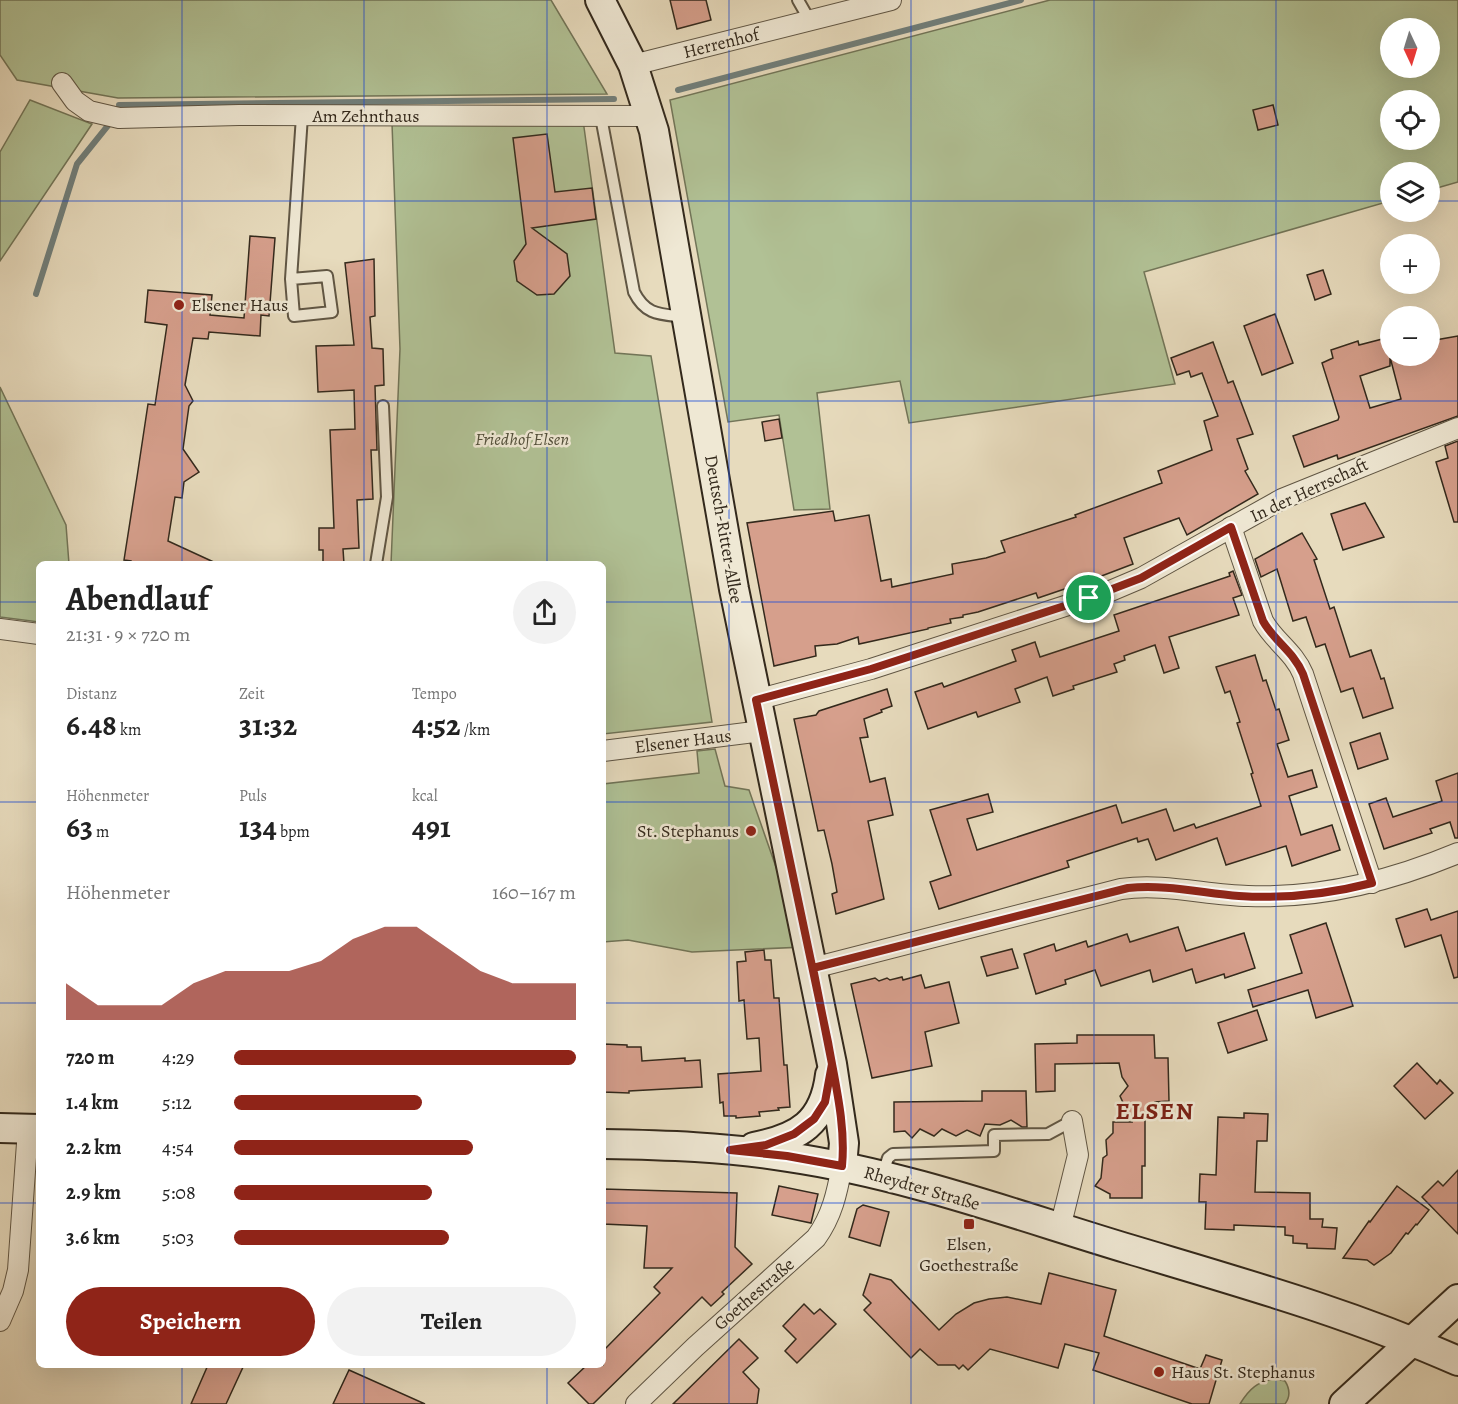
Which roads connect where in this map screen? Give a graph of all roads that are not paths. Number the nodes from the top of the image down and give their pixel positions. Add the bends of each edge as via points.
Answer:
1 (600, 0) edge
2 (798, 0) edge
3 (891, 0) edge
4 (810, 21) junction
5 (633, 65) junction
6 (62, 83) dead end
7 (302, 116) junction
8 (650, 116) junction
9 (601, 117) junction
10 (291, 279) junction
11 (687, 318) junction
12 (383, 406) dead end
13 (1458, 428) edge
14 (1231, 527) junction
15 (376, 561) edge
16 (0, 629) edge
17 (36, 634) edge
18 (756, 700) junction
19 (762, 732) junction
20 (606, 751) edge
21 (1458, 853) edge
22 (1372, 883) junction
23 (813, 968) junction
24 (832, 1064) junction
25 (1072, 1121) joint
26 (22, 1129) edge
27 (606, 1144) edge
28 (730, 1150) junction
29 (842, 1166) junction
30 (882, 1176) junction
31 (1060, 1228) junction
32 (1458, 1299) edge
33 (0, 1321) edge
34 (1412, 1341) junction
35 (1458, 1361) edge
36 (636, 1404) edge
37 (1344, 1404) edge

1 - 5 street, Deutsch-Ritter-Allee
2 - 4 lane
3 - 4 street, Herrenhof
4 - 5 street, Herrenhof
5 - 8 street, Deutsch-Ritter-Allee
6 - 7 street, Am Zehnthaus via 84,108 119,118
7 - 9 street, Am Zehnthaus
7 - 10 lane
8 - 9 street, Am Zehnthaus
8 - 11 street, Deutsch-Ritter-Allee
9 - 11 lane via 634,292 652,312
10 - 10 lane via 327,276 332,312 294,316
11 - 18 street, Deutsch-Ritter-Allee
12 - 15 lane via 387,497
13 - 14 street, In der Herrschaft via 1309,486
14 - 18 street, In der Herrschaft via 1141,578 1108,592 871,669
14 - 22 street via 1263,621 1295,657 1303,674
16 - 17 street
18 - 19 street, Deutsch-Ritter-Allee
19 - 20 street, Elsener Haus
19 - 23 street, Deutsch-Ritter-Allee
21 - 22 street
22 - 23 street via 1280,896 1128,888
23 - 24 street, Deutsch-Ritter-Allee
24 - 28 street, Deutsch-Ritter-Allee via 825,1102 809,1124 777,1142
24 - 29 street, Deutsch-Ritter-Allee via 844,1143
25 - 30 lane via 1048,1134 994,1135 994,1151 893,1154
25 - 31 street via 1078,1155
26 - 33 street via 18,1270
27 - 28 street, Rheydter Straße
28 - 29 street, Rheydter Straße
29 - 30 street, Rheydter Straße
29 - 36 street, Goethestraße via 830,1216 811,1245
30 - 31 street, Rheydter Straße
31 - 34 street, Rheydter Straße via 1294,1298
32 - 34 street
34 - 35 street, Rheydter Straße
34 - 37 street

